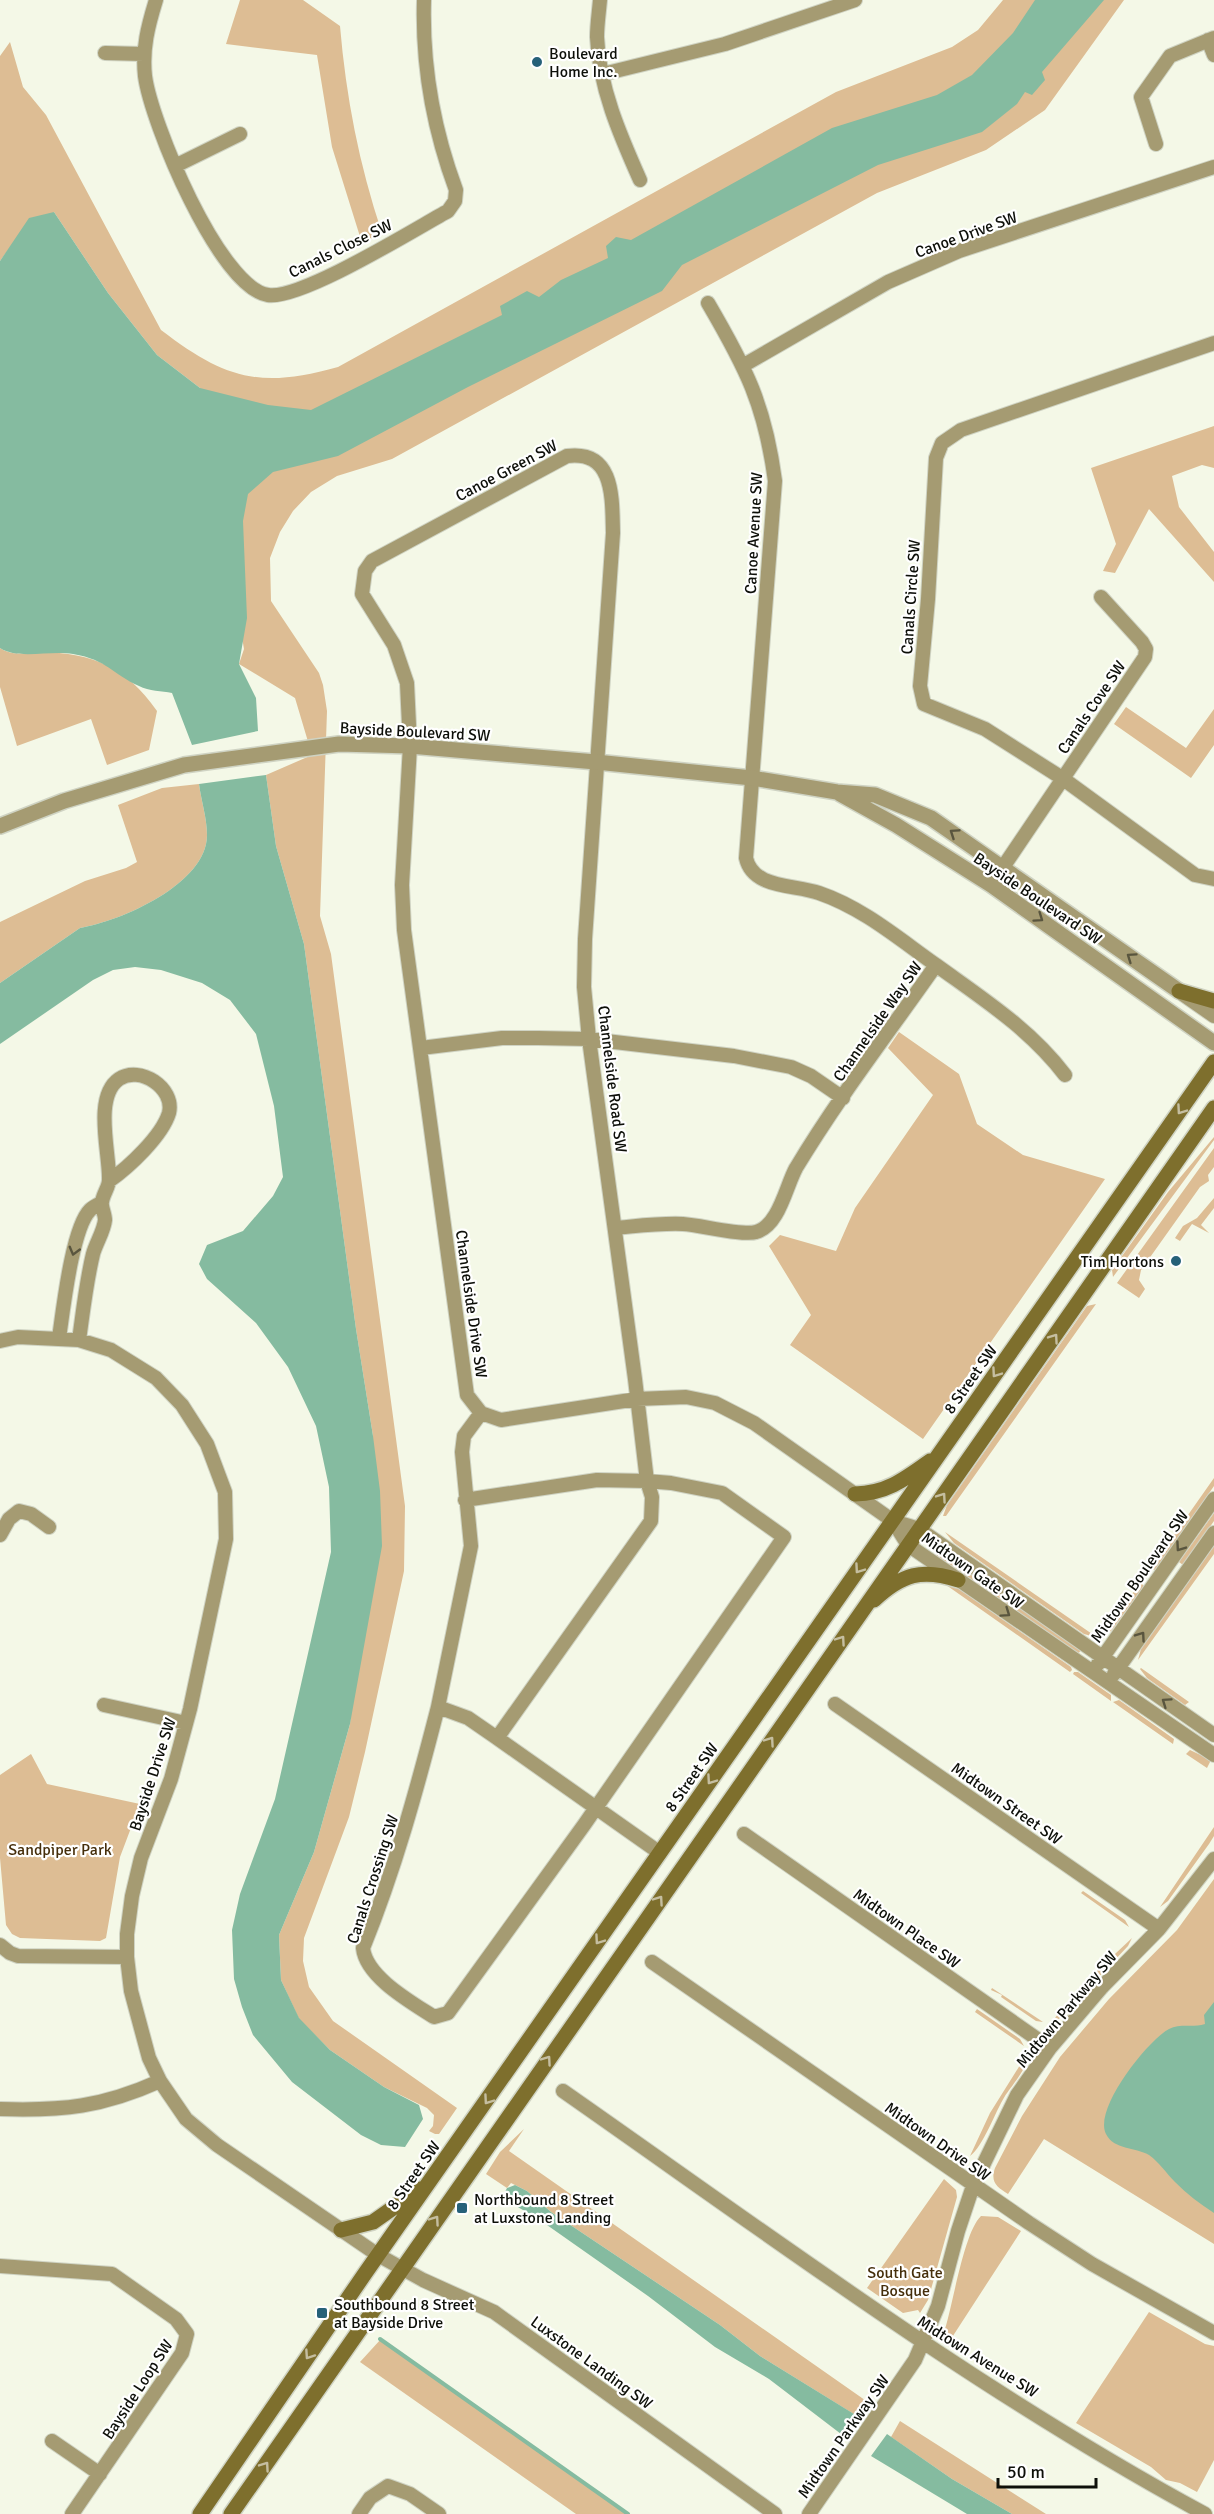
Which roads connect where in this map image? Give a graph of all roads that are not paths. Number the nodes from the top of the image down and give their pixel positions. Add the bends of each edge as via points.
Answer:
1 (156, 0) edge
2 (424, 0) edge
3 (600, 0) edge
4 (855, 0) edge
5 (1211, 39) edge
6 (105, 53) dead end
7 (144, 54) junction
8 (1214, 56) edge
9 (603, 74) junction
10 (240, 134) dead end
11 (1156, 144) dead end
12 (175, 165) junction
13 (1214, 167) edge
14 (640, 180) dead end
15 (708, 303) dead end
16 (1214, 343) edge
17 (744, 364) junction
18 (1101, 597) dead end
19 (410, 746) junction
20 (596, 762) junction
21 (752, 778) junction
22 (1062, 778) junction
23 (837, 792) junction
24 (0, 826) edge
25 (1004, 867) junction
26 (1214, 879) edge
27 (991, 885) junction
28 (936, 965) junction
29 (1179, 991) junction
30 (1214, 1001) edge
31 (1214, 1016) edge
32 (589, 1039) junction
33 (1214, 1042) edge
34 (422, 1048) junction
35 (1214, 1062) edge
36 (1065, 1075) dead end
37 (843, 1098) junction
38 (1214, 1108) edge
39 (1214, 1127) edge
40 (1177, 1162) junction
41 (110, 1181) junction
42 (102, 1202) junction
43 (615, 1228) junction
44 (59, 1338) junction
45 (79, 1340) junction
46 (0, 1341) edge
47 (637, 1399) junction
48 (481, 1413) junction
49 (942, 1452) junction
50 (647, 1481) junction
51 (855, 1494) junction
52 (1214, 1499) edge
53 (465, 1500) junction
54 (893, 1521) junction
55 (49, 1527) dead end
56 (919, 1529) junction
57 (1214, 1533) edge
58 (0, 1535) edge
59 (908, 1545) junction
60 (958, 1580) junction
61 (857, 1617) junction
62 (1102, 1658) junction
63 (1118, 1669) junction
64 (1092, 1672) junction
65 (1108, 1683) junction
66 (836, 1704) dead end
67 (104, 1705) dead end
68 (438, 1707) junction
69 (186, 1723) junction
70 (1214, 1735) edge
71 (497, 1738) junction
72 (1214, 1755) edge
73 (596, 1808) junction
74 (744, 1834) dead end
75 (660, 1852) junction
76 (1214, 1859) edge
77 (1159, 1929) junction
78 (0, 1945) edge
79 (127, 1957) junction
80 (652, 1962) dead end
81 (1050, 2048) junction
82 (160, 2081) junction
83 (563, 2091) dead end
84 (0, 2109) edge
85 (432, 2180) junction
86 (973, 2186) junction
87 (341, 2230) junction
88 (378, 2255) junction
89 (0, 2266) edge
90 (401, 2268) junction
91 (1214, 2333) edge
92 (922, 2342) junction
93 (52, 2440) dead end
94 (100, 2474) junction
95 (72, 2514) edge
96 (201, 2514) edge
97 (231, 2514) edge
98 (359, 2514) edge
99 (439, 2514) edge
100 (775, 2514) edge
101 (809, 2514) edge
102 (1205, 2514) edge

1 - 7 street, Canals Close SW via 145,35
2 - 12 street, Canals Close SW via 423,39 431,111 456,190 455,201 448,210 302,288 270,295 246,283 220,254
3 - 9 street via 597,37
4 - 9 street via 725,44
5 - 8 street
5 - 11 street via 1170,56 1141,97
6 - 7 street
7 - 12 street, Canals Close SW via 146,78 160,129
9 - 14 street via 618,129
10 - 12 street
13 - 17 street, Canoe Drive SW via 959,251 888,282
15 - 17 street, Canoe Avenue SW
16 - 22 street, Canals Circle SW via 961,430 946,439 938,450 920,686 924,704 986,729
17 - 21 street, Canoe Avenue SW via 760,405 775,481
18 - 22 street, Canals Cove SW via 1146,649
19 - 20 street, Bayside Boulevard SW
19 - 20 street, Canoe Green SW via 407,682 394,645 362,594 365,571 372,561 567,456 579,454 600,465 607,476 612,503
19 - 24 street, Bayside Boulevard SW via 339,744 184,765 64,801
19 - 34 street, Channelside Drive SW via 402,885 404,930
20 - 21 street, Bayside Boulevard SW
20 - 32 street, Channelside Road SW via 585,939
21 - 23 street, Bayside Boulevard SW
21 - 28 street, Channelside Way SW via 746,858 752,873 765,881 839,901
22 - 25 street
22 - 26 street, Canals Circle SW via 1195,875
25 -> 23 street, Bayside Boulevard SW via 931,818 899,802 876,795
23 - 27 street, Bayside Boulevard SW
25 - 27 street
29 -> 25 street, Bayside Boulevard SW
27 -> 33 street, Bayside Boulevard SW
28 - 36 street via 1013,1020
28 - 37 street, Channelside Way SW
29 - 30 main road
29 - 31 street, Bayside Boulevard SW
32 - 34 street via 502,1038
32 - 37 street via 776,1062 811,1076
32 - 43 street, Channelside Road SW
34 - 48 street, Channelside Drive SW via 467,1395
35 -> 49 main road, 8 Street SW
37 - 43 street, Channelside Way SW via 795,1170 774,1217 763,1229 748,1233 652,1224
38 - 40 main road
39 - 40 main road
56 -> 40 main road
41 - 41 street via 160,1131 170,1110 165,1093 153,1080 136,1074 119,1079 108,1093 105,1116
41 - 42 street
42 -> 44 street via 88,1211 76,1243
42 - 45 street via 105,1219 93,1254
43 - 47 street, Channelside Road SW
44 - 45 street, Bayside Drive SW
44 - 46 street, Bayside Drive SW via 18,1337
45 - 69 street, Bayside Drive SW via 111,1350 156,1378 182,1405 207,1444 225,1492 226,1539
47 - 48 street via 501,1420
47 - 50 street
47 - 51 street via 686,1397 715,1403 754,1423
48 - 53 street, Canals Crossing SW via 464,1436
49 - 51 main road via 892,1487
49 - 54 main road, 8 Street SW
50 - 53 street, Canals Crossing SW via 597,1480
50 - 71 street via 652,1497 651,1521
50 - 73 street, Canals Crossing SW via 722,1493 784,1537
51 - 54 street
52 -> 62 street, Midtown Boulevard SW
53 - 68 street, Canals Crossing SW via 471,1546
54 - 56 street, Midtown Gate SW
54 - 59 street, Midtown Gate SW
54 -> 75 main road, 8 Street SW
55 - 58 street via 31,1514 19,1512 9,1519
56 - 59 main road
56 - 62 street, Midtown Gate SW
63 -> 57 street
59 - 60 street, Midtown Gate SW
59 - 61 main road
60 - 61 main road via 917,1572 876,1598
60 -> 64 street, Midtown Gate SW
90 -> 61 main road
62 - 63 street, Midtown Gate SW
62 - 64 street, Midtown Boulevard SW
63 - 65 street
70 -> 63 street, Midtown Gate SW
64 - 65 street, Midtown Gate SW
65 - 72 street, Midtown Gate SW
66 - 77 street, Midtown Street SW
67 - 69 street
68 - 71 street via 468,1718
68 - 73 street, Canals Crossing SW via 412,1812 363,1948 364,1958 396,1994 434,2017 448,2013
69 - 79 street, Bayside Drive SW via 171,1779 141,1858 132,1896
71 - 73 street
73 - 75 street
74 - 81 street, Midtown Place SW
75 -> 85 main road, 8 Street SW
76 - 77 street, Midtown Parkway SW
77 - 81 street, Midtown Parkway SW
78 - 79 street via 18,1956
79 - 82 street, Bayside Drive SW via 148,2058
80 - 86 street, Midtown Drive SW
81 - 86 street, Midtown Parkway SW via 1005,2116
82 - 84 street via 128,2096 92,2106
82 - 87 street, Bayside Drive SW via 186,2118 217,2145
83 - 92 street, Midtown Avenue SW
85 - 87 main road via 381,2217
85 - 88 main road, 8 Street SW
86 - 91 street, Midtown Drive SW via 1092,2264
86 - 92 street, Midtown Parkway SW via 938,2306
87 - 88 street, Bayside Drive SW
88 - 90 street, Luxstone Landing SW
88 -> 96 main road, 8 Street SW
89 - 94 street, Bayside Loop SW via 112,2274 176,2319 187,2334 182,2353
97 -> 90 main road
90 - 100 street, Luxstone Landing SW via 494,2312
92 - 101 street, Midtown Parkway SW via 915,2360
92 - 102 street, Midtown Avenue SW
93 - 94 street
94 - 95 street, Bayside Loop SW
98 - 99 street via 370,2498 388,2486 410,2494

